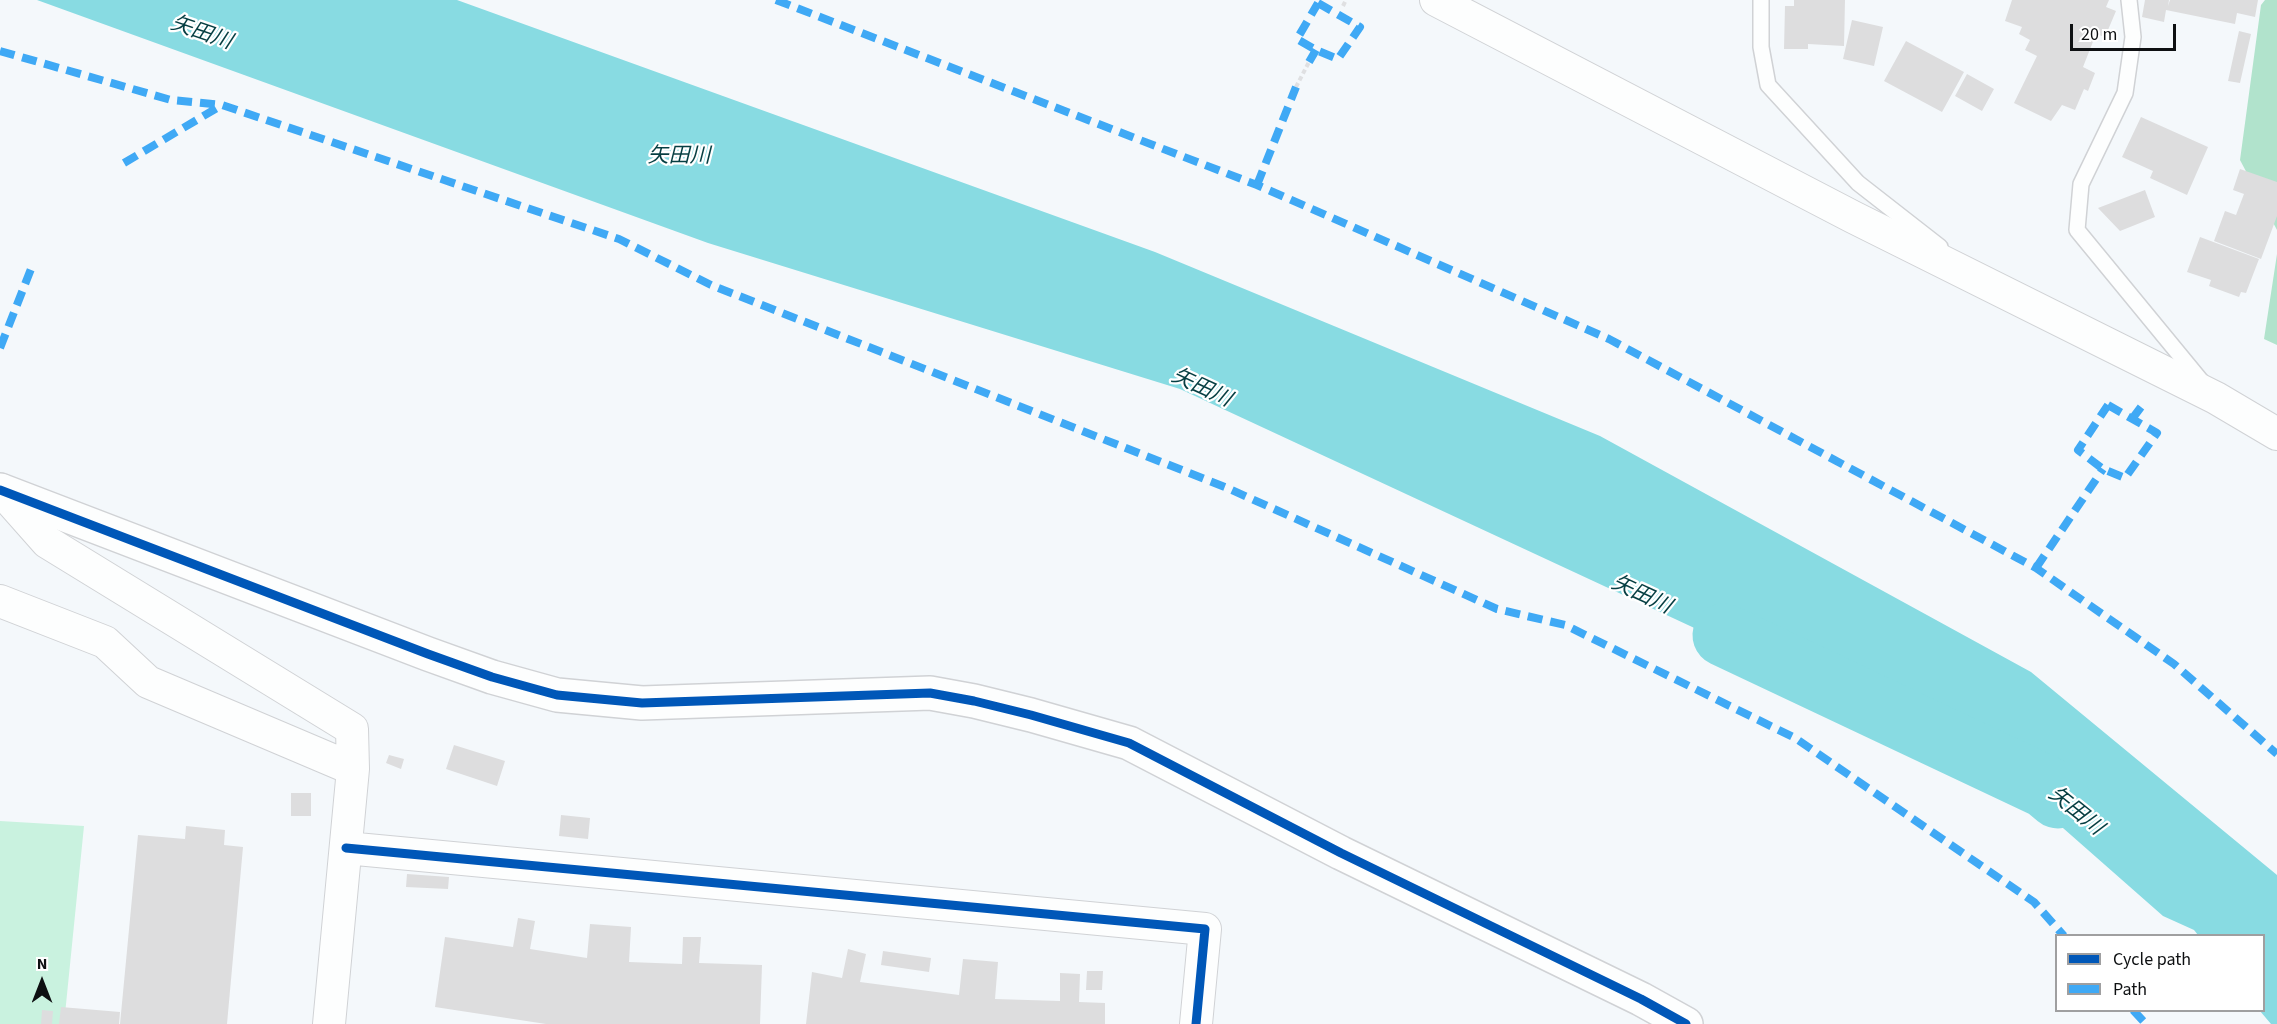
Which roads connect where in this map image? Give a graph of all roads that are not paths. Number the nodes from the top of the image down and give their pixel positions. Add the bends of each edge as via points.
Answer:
1 (1436, 0) edge
2 (1761, 0) edge
3 (2129, 0) edge
4 (1989, 286) junction
5 (2216, 398) junction
6 (2277, 434) edge
7 (0, 490) edge
8 (0, 601) edge
9 (353, 769) junction
10 (346, 848) junction
11 (329, 1024) edge
12 (1196, 1024) edge
13 (1686, 1024) edge

1 - 4 street
2 - 4 lane via 1761,47 1768,85 1858,183
3 - 5 lane via 2133,37 2125,93 2081,184 2077,230
4 - 5 street
5 - 6 street
7 - 9 street via 47,542 352,729
7 - 13 street via 428,654 557,695 642,703 930,693 974,700 1129,743
8 - 9 street via 105,642 148,682
9 - 10 street
10 - 11 street
10 - 12 street via 1205,929

